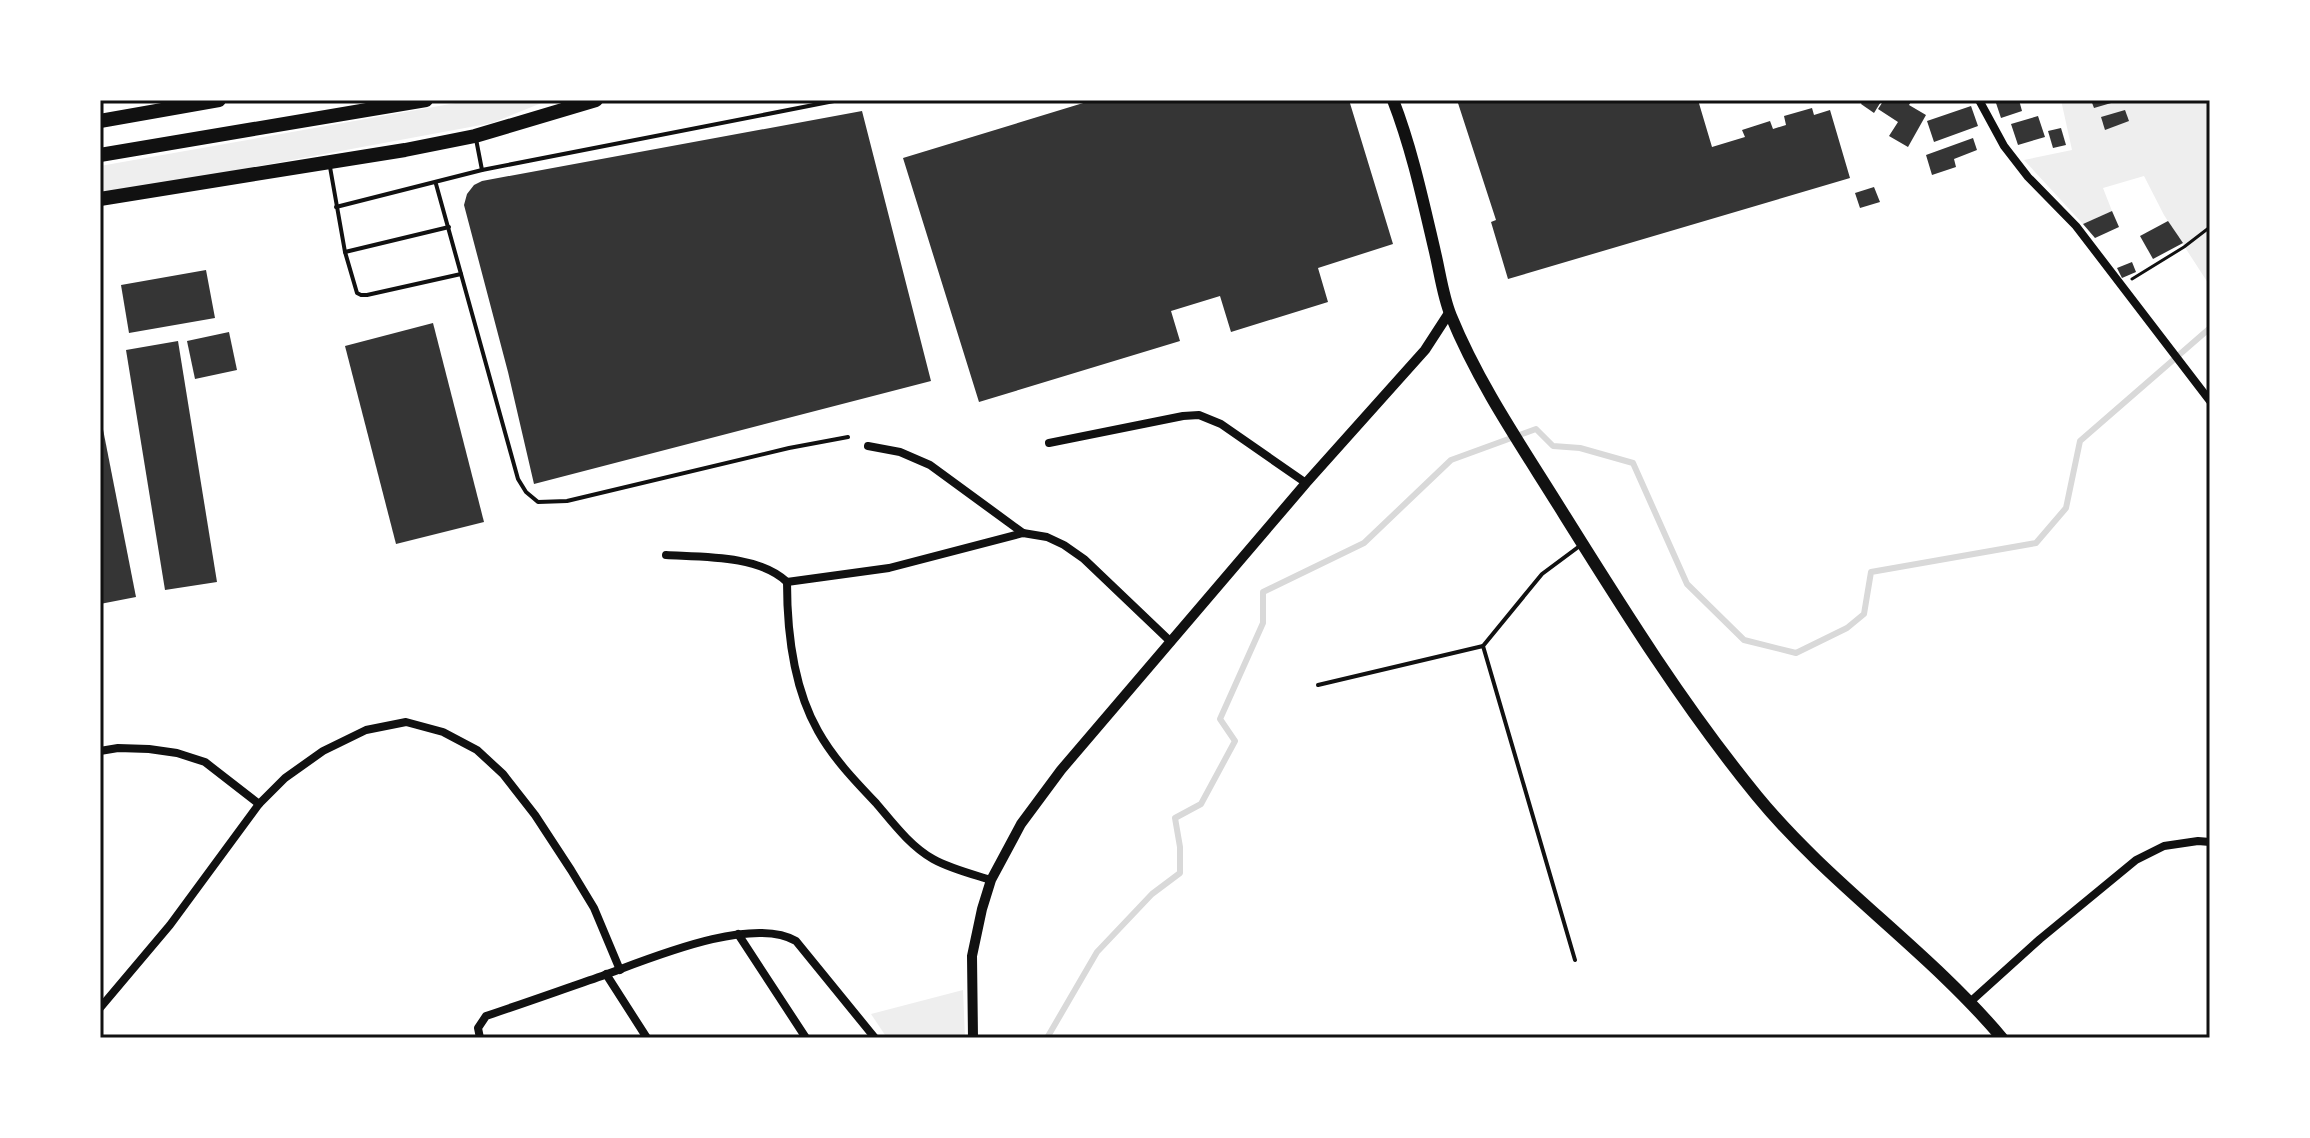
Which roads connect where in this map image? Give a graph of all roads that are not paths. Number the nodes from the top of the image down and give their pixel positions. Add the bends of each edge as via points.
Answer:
1 (219, 100) edge
2 (426, 100) edge
3 (596, 100) edge
4 (839, 100) edge
5 (1393, 100) edge
6 (1979, 100) edge
7 (100, 121) edge
8 (475, 136) junction
9 (100, 155) edge
10 (329, 163) junction
11 (482, 170) junction
12 (436, 183) junction
13 (100, 199) edge
14 (336, 207) junction
15 (449, 227) junction
16 (345, 252) junction
17 (461, 274) junction
18 (1449, 313) junction
19 (2210, 401) edge
20 (848, 437) dead end
21 (1049, 443) dead end
22 (868, 446) dead end
23 (1306, 483) junction
24 (1023, 533) junction
25 (1583, 543) junction
26 (666, 555) dead end
27 (787, 582) junction
28 (1171, 642) junction
29 (1483, 646) junction
30 (1318, 685) dead end
31 (100, 751) edge
32 (259, 804) junction
33 (2210, 842) edge
34 (991, 880) junction
35 (738, 934) junction
36 (1575, 960) dead end
37 (620, 970) junction
38 (606, 974) junction
39 (1969, 1003) junction
40 (100, 1008) edge
41 (480, 1038) edge
42 (647, 1038) edge
43 (806, 1038) edge
44 (875, 1038) edge
45 (973, 1038) edge
46 (2002, 1038) edge

1 - 7 highway
2 - 9 highway
3 - 8 highway
4 - 11 lane
5 - 18 main road
6 - 19 street via 2004,146 2076,226
8 - 10 highway
8 - 11 lane
10 - 13 highway
10 - 14 lane
11 - 12 lane
12 - 14 lane
12 - 15 lane
14 - 16 lane
15 - 16 lane
15 - 17 lane
16 - 17 lane via 354,288 361,295
17 - 20 lane via 518,479 538,502 567,501
18 - 23 street via 1425,350
18 - 25 main road via 1506,424
21 - 23 street via 1199,415 1221,424
22 - 24 street via 930,465
23 - 28 street
24 - 27 street via 889,568
24 - 28 street via 1047,537 1084,559
25 - 29 lane via 1542,574
25 - 39 main road via 1657,661 1758,797 1830,875
26 - 27 street via 732,560 770,569
27 - 34 street via 801,694 819,734 920,850 942,864
28 - 34 street via 1061,770 1021,824
29 - 30 lane
29 - 36 lane
31 - 32 street via 149,749 205,762
32 - 37 street via 323,751 366,730 406,722 443,732 477,750 535,815 594,908
32 - 40 street via 170,925
33 - 39 street via 2164,846 2136,860
34 - 45 street via 972,956
35 - 37 street
35 - 43 street
35 - 44 street via 774,933 796,941
37 - 38 street
38 - 41 street via 486,1016 478,1028
38 - 42 street
39 - 46 main road

